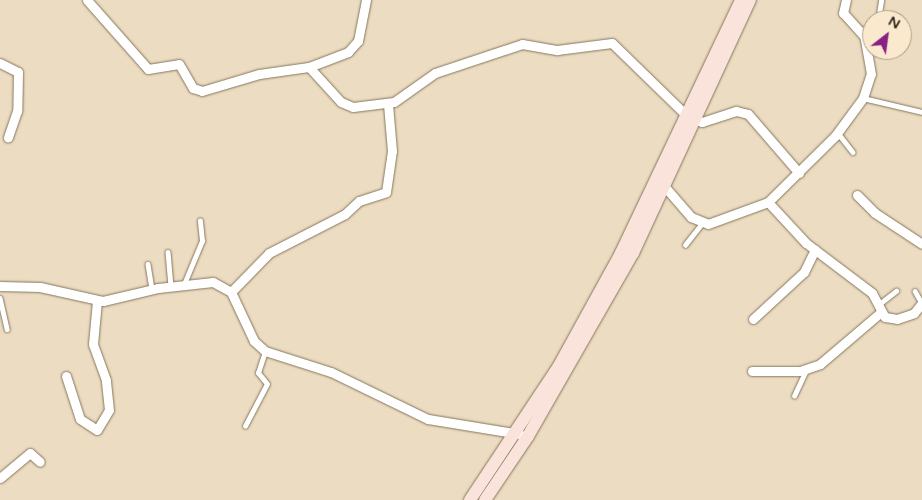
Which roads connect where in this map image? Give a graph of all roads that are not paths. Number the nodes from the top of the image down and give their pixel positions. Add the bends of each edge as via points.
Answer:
1 (87, 0) edge
2 (366, 0) edge
3 (741, 0) edge
4 (750, 0) edge
5 (846, 0) edge
6 (860, 30) joint
7 (0, 63) edge
8 (309, 66) junction
9 (863, 98) junction
10 (388, 104) junction
11 (922, 112) edge
12 (692, 118) junction
13 (838, 133) junction
14 (8, 137) dead end
15 (853, 152) dead end
16 (798, 173) junction
17 (664, 187) junction
18 (857, 196) dead end
19 (768, 202) junction
20 (200, 221) dead end
21 (702, 223) junction
22 (922, 244) edge
23 (685, 245) dead end
24 (815, 249) junction
25 (168, 252) dead end
26 (148, 264) dead end
27 (184, 284) junction
28 (0, 286) edge
29 (171, 286) junction
30 (152, 289) junction
31 (896, 291) dead end
32 (915, 291) dead end
33 (230, 292) junction
34 (0, 298) edge
35 (97, 301) junction
36 (922, 303) edge
37 (879, 309) junction
38 (753, 319) dead end
39 (7, 329) dead end
40 (264, 351) junction
41 (806, 370) junction
42 (752, 372) dead end
43 (66, 376) dead end
44 (794, 396) dead end
45 (245, 426) dead end
46 (523, 434) junction
47 (40, 462) dead end
48 (0, 478) edge
49 (470, 500) edge
50 (485, 500) edge

1 - 8 street via 148,69 179,64 199,91 259,74
2 - 8 street via 354,48
3 - 12 street
4 - 12 street
5 - 6 street via 843,13
6 - 9 street via 871,74
7 - 14 street via 18,72 17,111
8 - 10 street via 346,105
9 - 11 lane
9 - 13 street
10 - 12 street via 435,73 486,53 526,44 557,50 612,43
10 - 33 street via 392,151 386,192 359,201 345,214 269,253
12 - 16 street via 736,111 748,114
12 - 17 street
12 - 46 street
13 - 15 lane
13 - 16 street
16 - 19 street
17 - 21 street
17 - 46 street via 633,253
18 - 22 street via 875,213
19 - 21 street
19 - 24 street
20 - 27 lane via 202,241
21 - 23 lane
24 - 37 street via 867,289
24 - 38 street via 804,272
25 - 29 lane
26 - 30 lane
27 - 29 street
27 - 33 street via 212,282
28 - 35 street via 40,286
29 - 30 street
30 - 35 street
31 - 37 lane
32 - 36 lane
33 - 40 street via 254,341
34 - 39 lane
35 - 43 street via 93,344 106,380 108,410 97,430 83,424
36 - 37 street via 914,313 897,319
37 - 41 street via 825,361
40 - 45 lane via 258,373 267,384
40 - 46 street via 331,372 428,419
41 - 42 street
41 - 44 lane
46 - 49 street
46 - 50 street
47 - 48 street via 30,453

